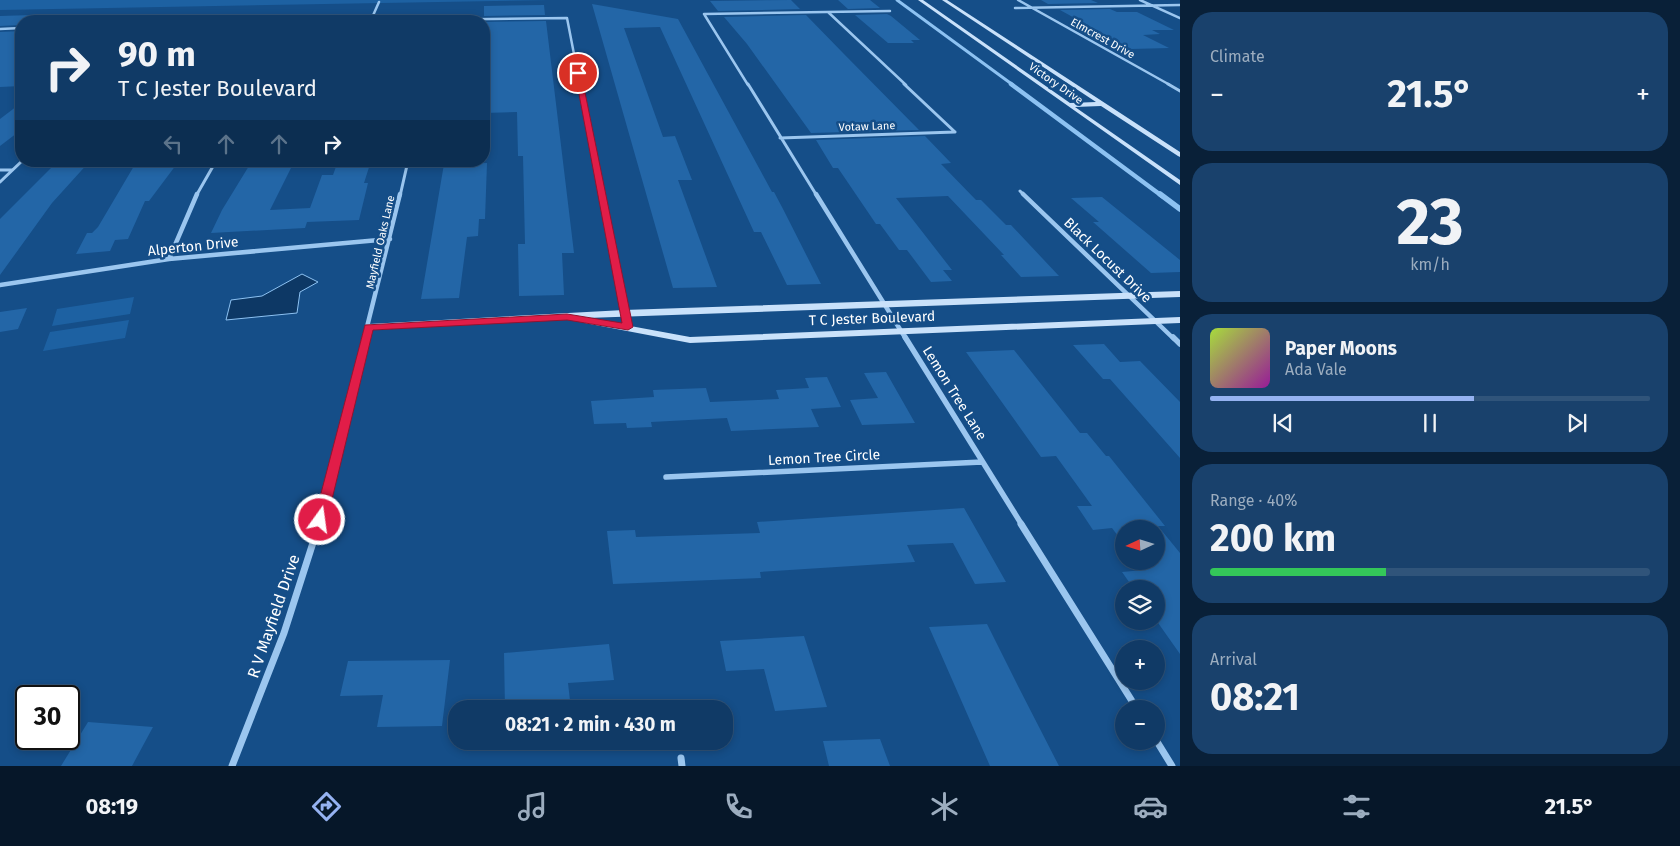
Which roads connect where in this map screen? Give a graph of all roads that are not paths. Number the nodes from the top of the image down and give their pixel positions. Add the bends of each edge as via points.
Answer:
1 (920, 0) edge
2 (944, 0) edge
3 (1018, 0) edge
4 (1140, 0) edge
5 (378, 2) dead end
6 (1151, 5) junction
7 (1180, 5) edge
8 (1032, 7) junction
9 (1015, 8) dead end
10 (933, 9) junction
11 (941, 9) dead end
12 (950, 9) dead end
13 (958, 9) junction
14 (890, 11) dead end
15 (828, 12) junction
16 (372, 15) edge
17 (1180, 18) edge
18 (490, 19) edge
19 (15, 28) edge
20 (0, 29) edge
21 (1180, 91) edge
22 (1102, 104) junction
23 (1069, 105) junction
24 (780, 138) junction
25 (1180, 155) edge
26 (15, 167) edge
27 (212, 167) edge
28 (407, 167) edge
29 (0, 170) edge
30 (12, 170) junction
31 (0, 182) edge
32 (1180, 183) edge
33 (1020, 191) dead end
34 (390, 239) junction
35 (169, 259) junction
36 (0, 285) edge
37 (1180, 294) edge
38 (1129, 296) junction
39 (885, 304) junction
40 (624, 313) junction
41 (567, 317) junction
42 (1180, 320) edge
43 (1155, 321) junction
44 (368, 327) junction
45 (628, 327) junction
46 (902, 330) junction
47 (1180, 344) edge
48 (982, 462) junction
49 (666, 477) dead end
50 (1130, 700) edge
51 (1162, 750) edge
52 (232, 766) edge
53 (1172, 766) edge

1 - 10 main road, Victory Drive
2 - 13 main road, Victory Drive
3 - 8 street, Elmcrest Drive
4 - 6 street
5 - 16 street
6 - 7 street
6 - 8 street
6 - 17 street
8 - 9 street
8 - 21 street, Elmcrest Drive
10 - 11 main road
10 - 23 main road, Victory Drive
12 - 13 main road
13 - 22 main road, Victory Drive
14 - 15 street
15 - 24 street, Lemon Tree Lane via 704,14
15 - 24 street, Votaw Lane via 955,132
18 - 40 street via 567,18
19 - 20 street
22 - 23 main road
22 - 25 main road, Victory Drive
23 - 32 main road, Victory Drive
24 - 39 street, Lemon Tree Lane
26 - 30 street
27 - 35 street via 201,184
28 - 34 street, Mayfield Oaks Lane
29 - 30 street
30 - 31 street
33 - 38 street, Black Locust Drive
34 - 35 street, Alperton Drive
34 - 44 street, Mayfield Oaks Lane
35 - 36 street, Alperton Drive
37 - 38 main road, T C Jester Boulevard
38 - 39 main road, T C Jester Boulevard
38 - 43 street, Black Locust Drive
39 - 40 main road, T C Jester Boulevard
39 - 46 street, Lemon Tree Lane
40 - 41 main road, T C Jester Boulevard
40 - 45 street
41 - 44 main road, T C Jester Boulevard
41 - 45 main road, T C Jester Boulevard
42 - 43 main road, T C Jester Boulevard
43 - 46 main road, T C Jester Boulevard
43 - 47 street, Black Locust Drive
44 - 52 street, R V Mayfield Drive via 320,520 284,633
45 - 46 main road, T C Jester Boulevard via 690,340
46 - 48 street, Lemon Tree Lane
48 - 49 street, Lemon Tree Circle
48 - 50 street, Lemon Tree Lane
51 - 53 street

